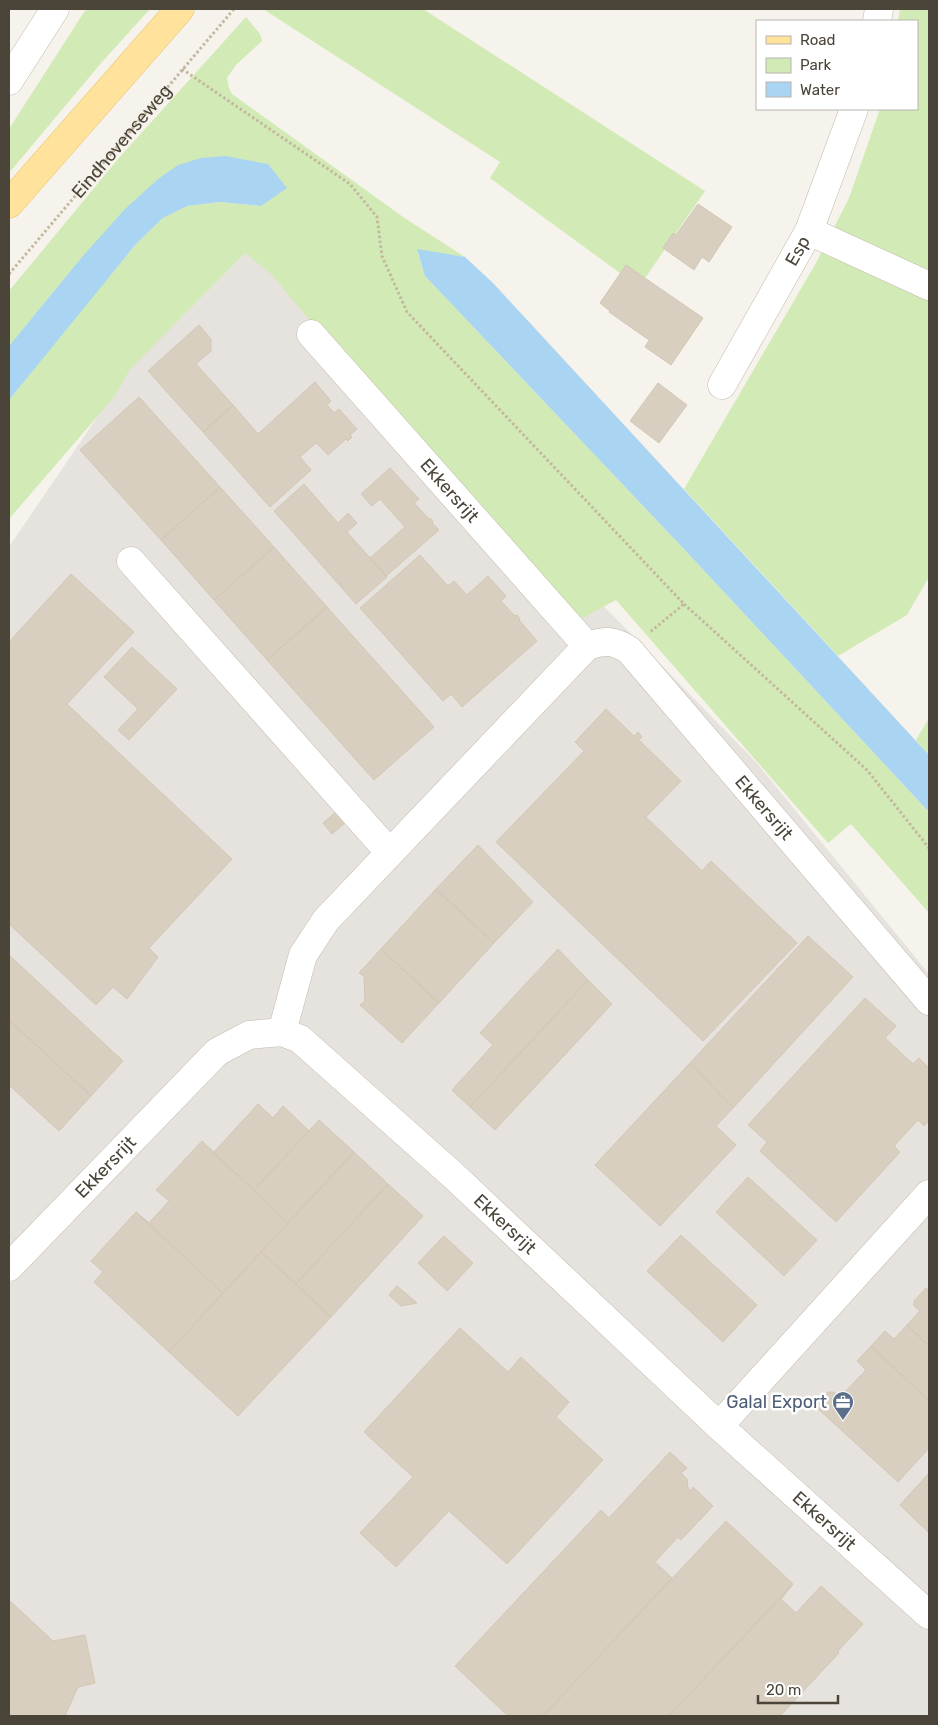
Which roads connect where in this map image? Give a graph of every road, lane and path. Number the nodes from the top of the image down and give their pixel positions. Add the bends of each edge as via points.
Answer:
1 (56, 9) edge
2 (180, 9) edge
3 (234, 9) edge
4 (182, 69) junction
5 (9, 81) edge
6 (854, 110) edge
7 (9, 204) edge
8 (809, 231) junction
9 (9, 274) edge
10 (929, 286) edge
11 (311, 334) dead end
12 (722, 385) dead end
13 (131, 561) dead end
14 (684, 604) junction
15 (587, 646) junction
16 (629, 650) junction
17 (929, 848) edge
18 (390, 853) junction
19 (929, 1001) edge
20 (282, 1032) junction
21 (929, 1194) edge
22 (9, 1267) edge
23 (719, 1426) junction
24 (929, 1616) edge

1 - 5 street
2 - 7 main road
3 - 4 path, Eindhovenseweg
4 - 9 path, Eindhovenseweg
4 - 14 path via 350,184 376,217 382,256 407,312
6 - 8 street, Esp
8 - 10 street
8 - 12 street, Esp
11 - 15 street, Ekkersrijt
13 - 18 street
14 - 16 path
14 - 17 path via 867,770
15 - 16 street via 616,642
15 - 18 street
16 - 19 street, Ekkersrijt
18 - 20 street via 326,920 303,955
20 - 22 street, Ekkersrijt via 249,1035 217,1052
20 - 23 street, Ekkersrijt via 300,1039 455,1177
21 - 23 street
23 - 24 street, Ekkersrijt

